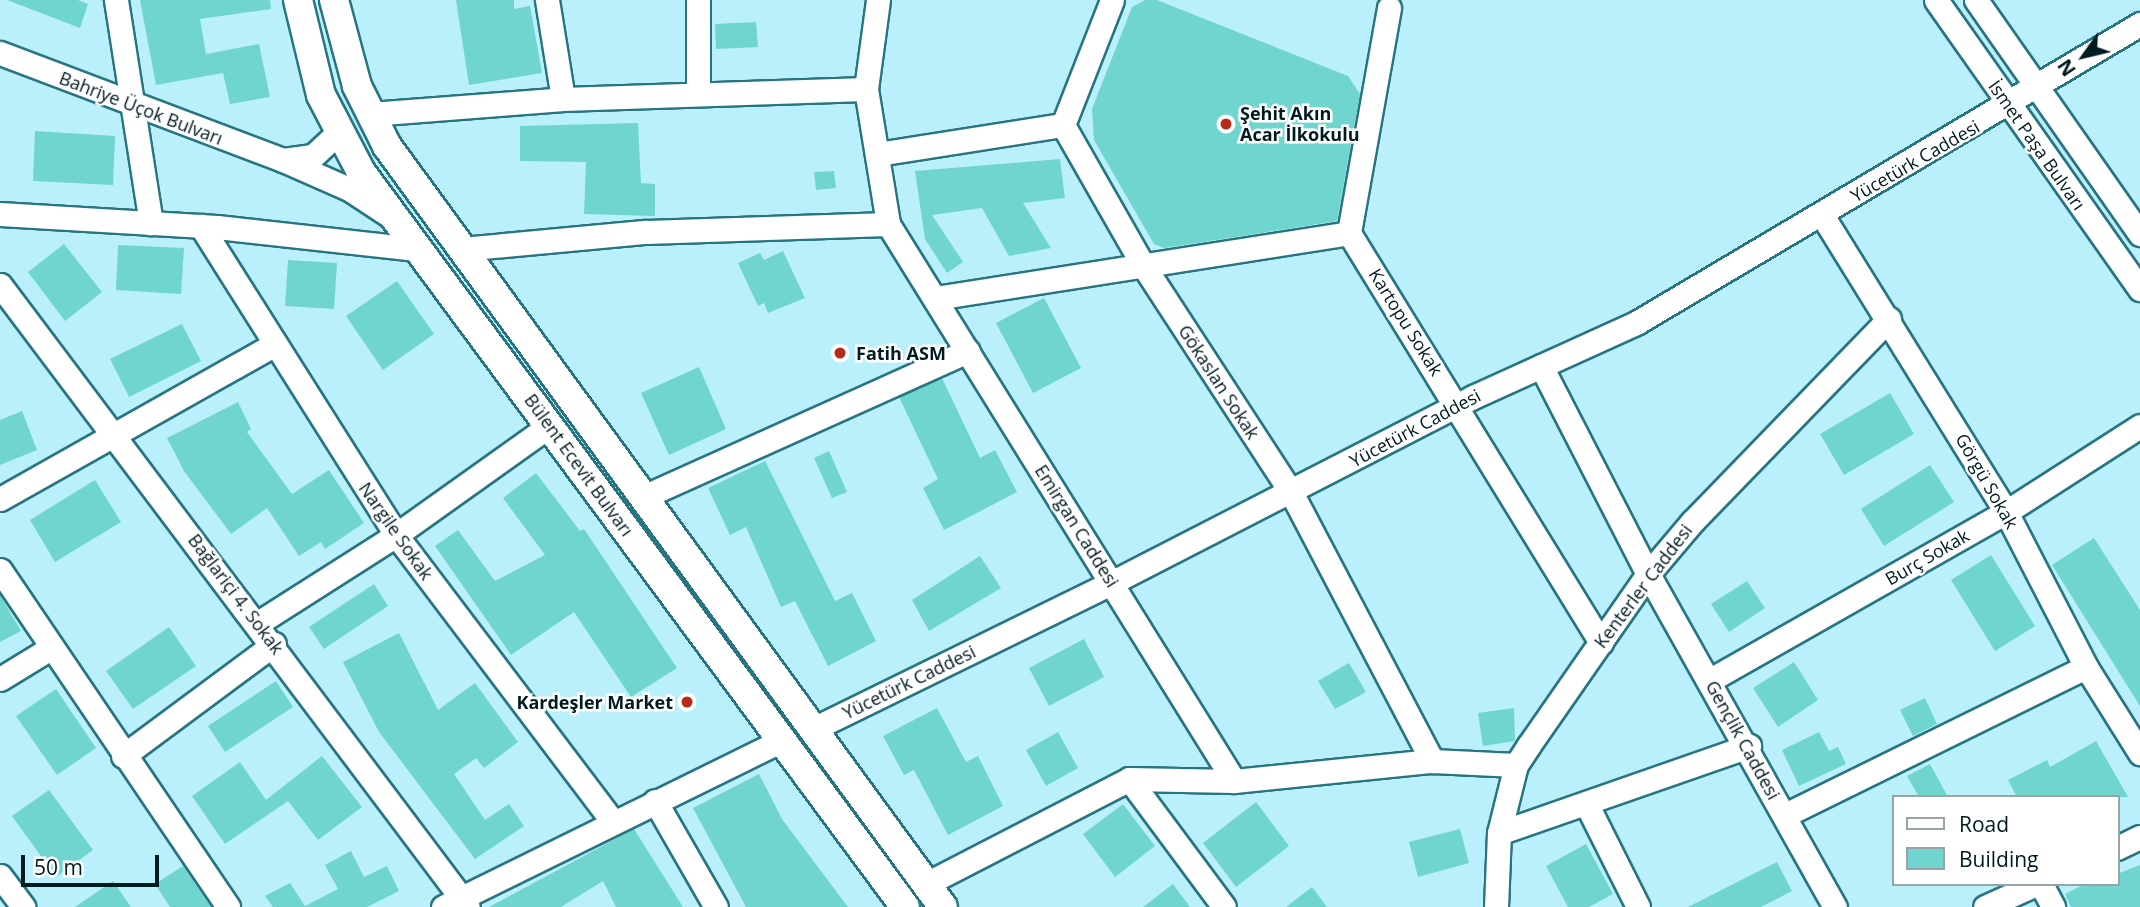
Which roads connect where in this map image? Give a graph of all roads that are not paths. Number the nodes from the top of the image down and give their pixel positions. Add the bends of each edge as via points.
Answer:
1 (116, 0) edge
2 (298, 0) edge
3 (334, 0) edge
4 (547, 0) edge
5 (698, 0) edge
6 (878, 0) edge
7 (1112, 0) edge
8 (1936, 0) edge
9 (1976, 0) edge
10 (1389, 8) dead end
11 (2140, 24) edge
12 (0, 53) edge
13 (2040, 88) junction
14 (866, 89) junction
15 (698, 93) junction
16 (562, 99) junction
17 (130, 106) junction
18 (2009, 106) junction
19 (370, 114) junction
20 (1063, 125) junction
21 (338, 132) junction
22 (877, 154) junction
23 (283, 160) junction
24 (0, 214) edge
25 (1822, 215) junction
26 (394, 219) junction
27 (151, 223) junction
28 (888, 224) junction
29 (201, 226) junction
30 (1349, 233) junction
31 (2140, 234) edge
32 (417, 249) junction
33 (461, 249) junction
34 (1143, 265) junction
35 (0, 285) edge
36 (2140, 289) edge
37 (935, 298) junction
38 (1889, 319) junction
39 (275, 344) junction
40 (968, 351) junction
41 (1541, 366) junction
42 (1458, 405) junction
43 (550, 425) junction
44 (2140, 426) edge
45 (113, 432) junction
46 (1291, 492) junction
47 (643, 496) junction
48 (0, 499) edge
49 (2006, 512) junction
50 (396, 536) junction
51 (0, 570) edge
52 (1648, 574) junction
53 (1113, 582) junction
54 (258, 623) junction
55 (1601, 643) junction
56 (274, 644) junction
57 (49, 649) junction
58 (2086, 667) junction
59 (0, 679) edge
60 (1710, 680) junction
61 (811, 730) junction
62 (781, 741) junction
63 (1749, 746) junction
64 (2140, 753) edge
65 (123, 756) junction
66 (1432, 761) junction
67 (1516, 765) junction
68 (1129, 779) junction
69 (1234, 781) junction
70 (656, 801) junction
71 (1586, 803) junction
72 (1786, 816) junction
73 (613, 822) junction
74 (1499, 833) junction
75 (2140, 838) edge
76 (2119, 847) edge
77 (0, 876) edge
78 (926, 884) junction
79 (2032, 886) edge
80 (2042, 886) edge
81 (458, 904) edge
82 (23, 907) edge
83 (228, 907) edge
84 (716, 907) edge
85 (905, 907) edge
86 (943, 907) edge
87 (1224, 907) edge
88 (1496, 907) edge
89 (1638, 907) edge
90 (1835, 907) edge
91 (1985, 907) edge
92 (2053, 907) edge

1 - 17 street
2 - 21 main road, Bülent Ecevit Bulvarı via 321,95
3 - 19 main road, Bülent Ecevit Bulvarı via 346,52
4 - 16 street
5 - 15 street
6 - 14 street, Emirgan Caddesi
7 - 20 street
8 - 18 street, İsmet Paşa Bulvarı
9 - 13 street, İsmet Paşa Bulvarı
10 - 30 street
11 - 13 street
12 - 17 street, Bahriye Üçok Bulvarı
13 - 18 street, Yücetürk Caddesi
13 - 31 street, İsmet Paşa Bulvarı
14 - 15 street
14 - 22 street, Emirgan Caddesi
15 - 16 street
16 - 19 street
17 - 23 street, Bahriye Üçok Bulvarı
17 - 27 street
18 - 25 street, Yücetürk Caddesi
18 - 36 street, İsmet Paşa Bulvarı
19 - 33 main road, Bülent Ecevit Bulvarı
20 - 22 street
20 - 34 street, Gökaslan Sokak
21 - 23 street via 313,156
21 - 26 main road, Bülent Ecevit Bulvarı
22 - 28 street, Emirgan Caddesi
23 - 26 street, Bahriye Üçok Bulvarı via 349,189
24 - 27 street
25 - 38 street, Görgü Sokak
25 - 41 street, Yücetürk Caddesi via 1636,323
26 - 32 main road, Bülent Ecevit Bulvarı
27 - 29 street
28 - 33 street via 646,232
28 - 37 street, Emirgan Caddesi
29 - 32 street
29 - 39 street, Nargile Sokak
30 - 34 street
30 - 42 street, Kartopu Sokak
32 - 43 main road, Bülent Ecevit Bulvarı
33 - 47 main road, Bülent Ecevit Bulvarı
34 - 37 street
34 - 46 street, Gökaslan Sokak
35 - 45 street, Bağlariçi 4. Sokak
37 - 40 street, Emirgan Caddesi
38 - 49 street, Görgü Sokak
38 - 52 street, Kenterler Caddesi via 1692,522
39 - 45 street
39 - 50 street, Nargile Sokak
40 - 47 street
40 - 53 street, Emirgan Caddesi
41 - 42 street, Yücetürk Caddesi
41 - 52 street, Gençlik Caddesi
42 - 46 street, Yücetürk Caddesi
42 - 55 street, Kartopu Sokak
43 - 50 street
43 - 62 main road, Bülent Ecevit Bulvarı
44 - 49 street, Burç Sokak
45 - 48 street
45 - 54 street, Bağlariçi 4. Sokak
46 - 53 street, Yücetürk Caddesi
46 - 66 street, Gökaslan Sokak
47 - 61 main road, Bülent Ecevit Bulvarı
49 - 58 street, Görgü Sokak
49 - 60 street, Burç Sokak
50 - 54 street
50 - 73 street, Nargile Sokak
51 - 57 street
52 - 55 street, Kenterler Caddesi
52 - 60 street, Gençlik Caddesi
53 - 61 street, Yücetürk Caddesi
53 - 69 street, Emirgan Caddesi
54 - 56 street, Bağlariçi 4. Sokak
55 - 67 street, Kenterler Caddesi
56 - 65 street
56 - 81 street, Bağlariçi 4. Sokak
57 - 59 street
57 - 65 street
58 - 64 street, Görgü Sokak
58 - 72 street
60 - 63 street, Gençlik Caddesi
61 - 78 main road, Bülent Ecevit Bulvarı
62 - 70 street
62 - 85 main road, Bülent Ecevit Bulvarı
63 - 71 street
63 - 72 street, Gençlik Caddesi
65 - 83 street
66 - 67 street
66 - 69 street
67 - 74 street, Kenterler Caddesi
68 - 69 street
68 - 78 street
68 - 87 street
70 - 73 street
70 - 84 street
71 - 74 street
71 - 89 street
72 - 90 street, Gençlik Caddesi
73 - 81 street
74 - 88 street, Kenterler Caddesi
75 - 76 street
77 - 82 street
78 - 86 main road, Bülent Ecevit Bulvarı
79 - 91 street
80 - 92 street

